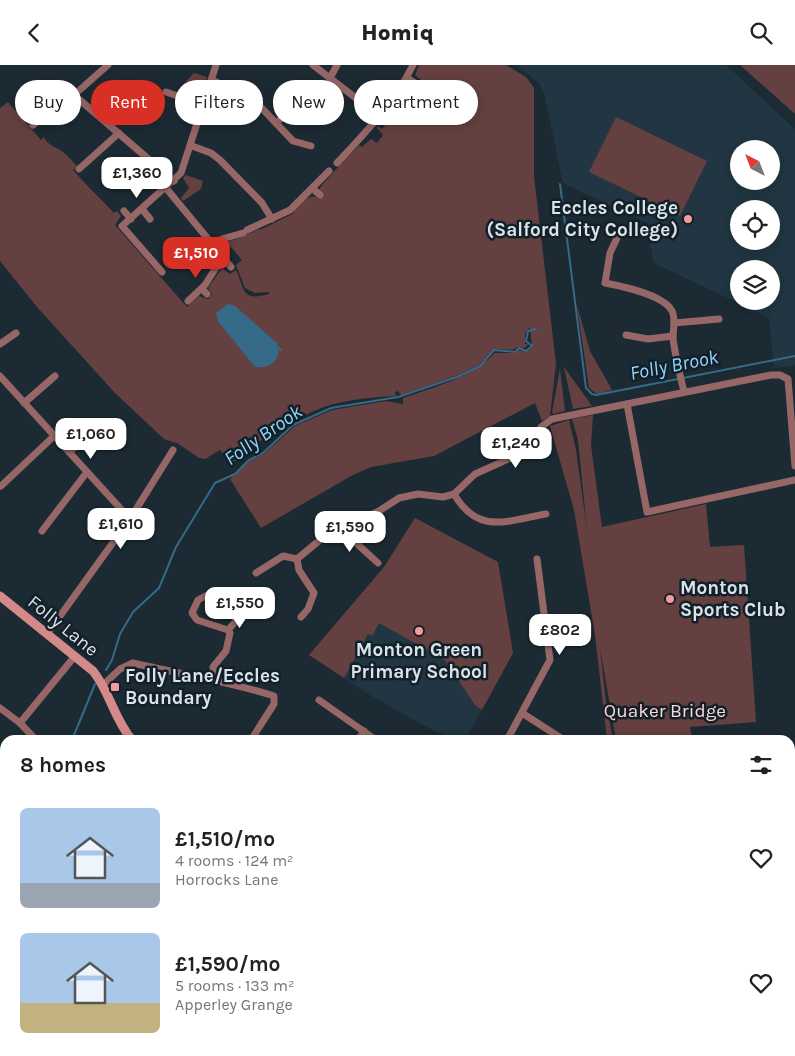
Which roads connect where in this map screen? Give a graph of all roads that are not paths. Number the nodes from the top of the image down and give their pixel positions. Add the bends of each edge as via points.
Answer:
1 (108, 65) edge
2 (216, 65) edge
3 (313, 65) edge
4 (337, 65) edge
5 (414, 65) edge
6 (330, 78) junction
7 (407, 78) joint
8 (212, 80) edge
9 (410, 80) edge
10 (81, 89) edge
11 (166, 92) dead end
12 (175, 95) edge
13 (354, 97) edge
14 (81, 101) edge
15 (263, 109) edge
16 (273, 120) edge
17 (198, 125) edge
18 (278, 125) edge
19 (375, 125) edge
20 (119, 133) junction
21 (192, 145) junction
22 (311, 146) dead end
23 (82, 154) dead end
24 (88, 161) junction
25 (337, 163) dead end
26 (79, 169) dead end
27 (330, 171) dead end
28 (174, 181) junction
29 (166, 188) junction
30 (313, 189) junction
31 (320, 195) dead end
32 (142, 209) junction
33 (124, 211) dead end
34 (131, 219) junction
35 (150, 219) dead end
36 (272, 219) junction
37 (617, 238) dead end
38 (212, 245) junction
39 (224, 259) junction
40 (231, 267) dead end
41 (162, 272) dead end
42 (202, 289) junction
43 (208, 294) dead end
44 (188, 301) dead end
45 (719, 319) dead end
46 (674, 323) junction
47 (16, 333) dead end
48 (626, 335) dead end
49 (673, 336) junction
50 (0, 344) edge
51 (55, 376) dead end
52 (0, 377) edge
53 (684, 392) junction
54 (24, 403) junction
55 (627, 403) junction
56 (102, 423) dead end
57 (54, 436) junction
58 (173, 450) dead end
59 (69, 453) junction
60 (795, 466) edge
61 (87, 472) junction
62 (795, 481) edge
63 (0, 486) edge
64 (454, 494) junction
65 (546, 514) dead end
66 (130, 519) junction
67 (344, 526) junction
68 (42, 531) dead end
69 (296, 559) junction
70 (537, 559) dead end
71 (378, 563) dead end
72 (256, 573) dead end
73 (211, 593) dead end
74 (0, 596) edge
75 (231, 607) dead end
76 (301, 617) dead end
77 (228, 630) junction
78 (47, 634) junction
79 (75, 655) junction
80 (214, 679) junction
81 (103, 685) junction
82 (319, 700) dead end
83 (0, 708) edge
84 (522, 713) junction
85 (20, 723) junction
86 (364, 731) junction
87 (31, 735) edge
88 (129, 735) edge
89 (255, 735) edge
90 (361, 735) edge
91 (369, 735) edge
92 (510, 735) edge
93 (556, 735) edge

1 - 10 street
2 - 8 street
3 - 6 street
4 - 6 street
5 - 7 street
6 - 13 street
7 - 9 street
11 - 12 street
14 - 20 street
15 - 16 street
17 - 21 street
18 - 22 street via 293,141
19 - 25 street
20 - 24 street
20 - 28 street
21 - 28 street via 184,168
21 - 36 street via 220,160 262,203
23 - 24 street
24 - 26 street
27 - 30 street
28 - 29 street
29 - 32 street
29 - 38 street
30 - 31 street
30 - 36 street via 290,210
32 - 34 street
32 - 35 street
33 - 34 street
34 - 41 street via 122,227
36 - 38 street
37 - 46 street via 609,247 601,282 636,290 662,302 672,310
38 - 39 street
39 - 40 street
39 - 42 street
42 - 43 street
42 - 44 street
45 - 46 street
46 - 49 street
47 - 50 street
48 - 49 street via 648,339
49 - 53 street
51 - 54 street
52 - 54 street
53 - 55 street
53 - 60 street via 771,375 788,379
54 - 57 street
55 - 62 street via 647,512
55 - 64 street via 552,419 541,427 524,452 475,474
56 - 59 street
57 - 59 street
57 - 63 street
58 - 66 street
59 - 61 street
61 - 66 street
61 - 68 street
64 - 65 street via 467,513 483,521
64 - 67 street via 440,497 407,495
66 - 78 street
67 - 69 street
67 - 71 street via 358,545
69 - 72 street via 283,556
69 - 76 street via 314,593
70 - 84 street via 550,660
73 - 77 street via 198,599 192,613 194,617
74 - 78 main road, Folly Lane
75 - 77 street via 236,621
77 - 80 street via 226,651 212,667
78 - 79 main road, Folly Lane
79 - 81 main road, Folly Lane
79 - 85 street
80 - 81 street via 155,670 133,663 120,669
80 - 89 street via 274,696 274,704
81 - 88 main road, Folly Lane
82 - 86 street
83 - 85 street
84 - 92 street
84 - 93 street
85 - 87 street
86 - 90 street
86 - 91 street

